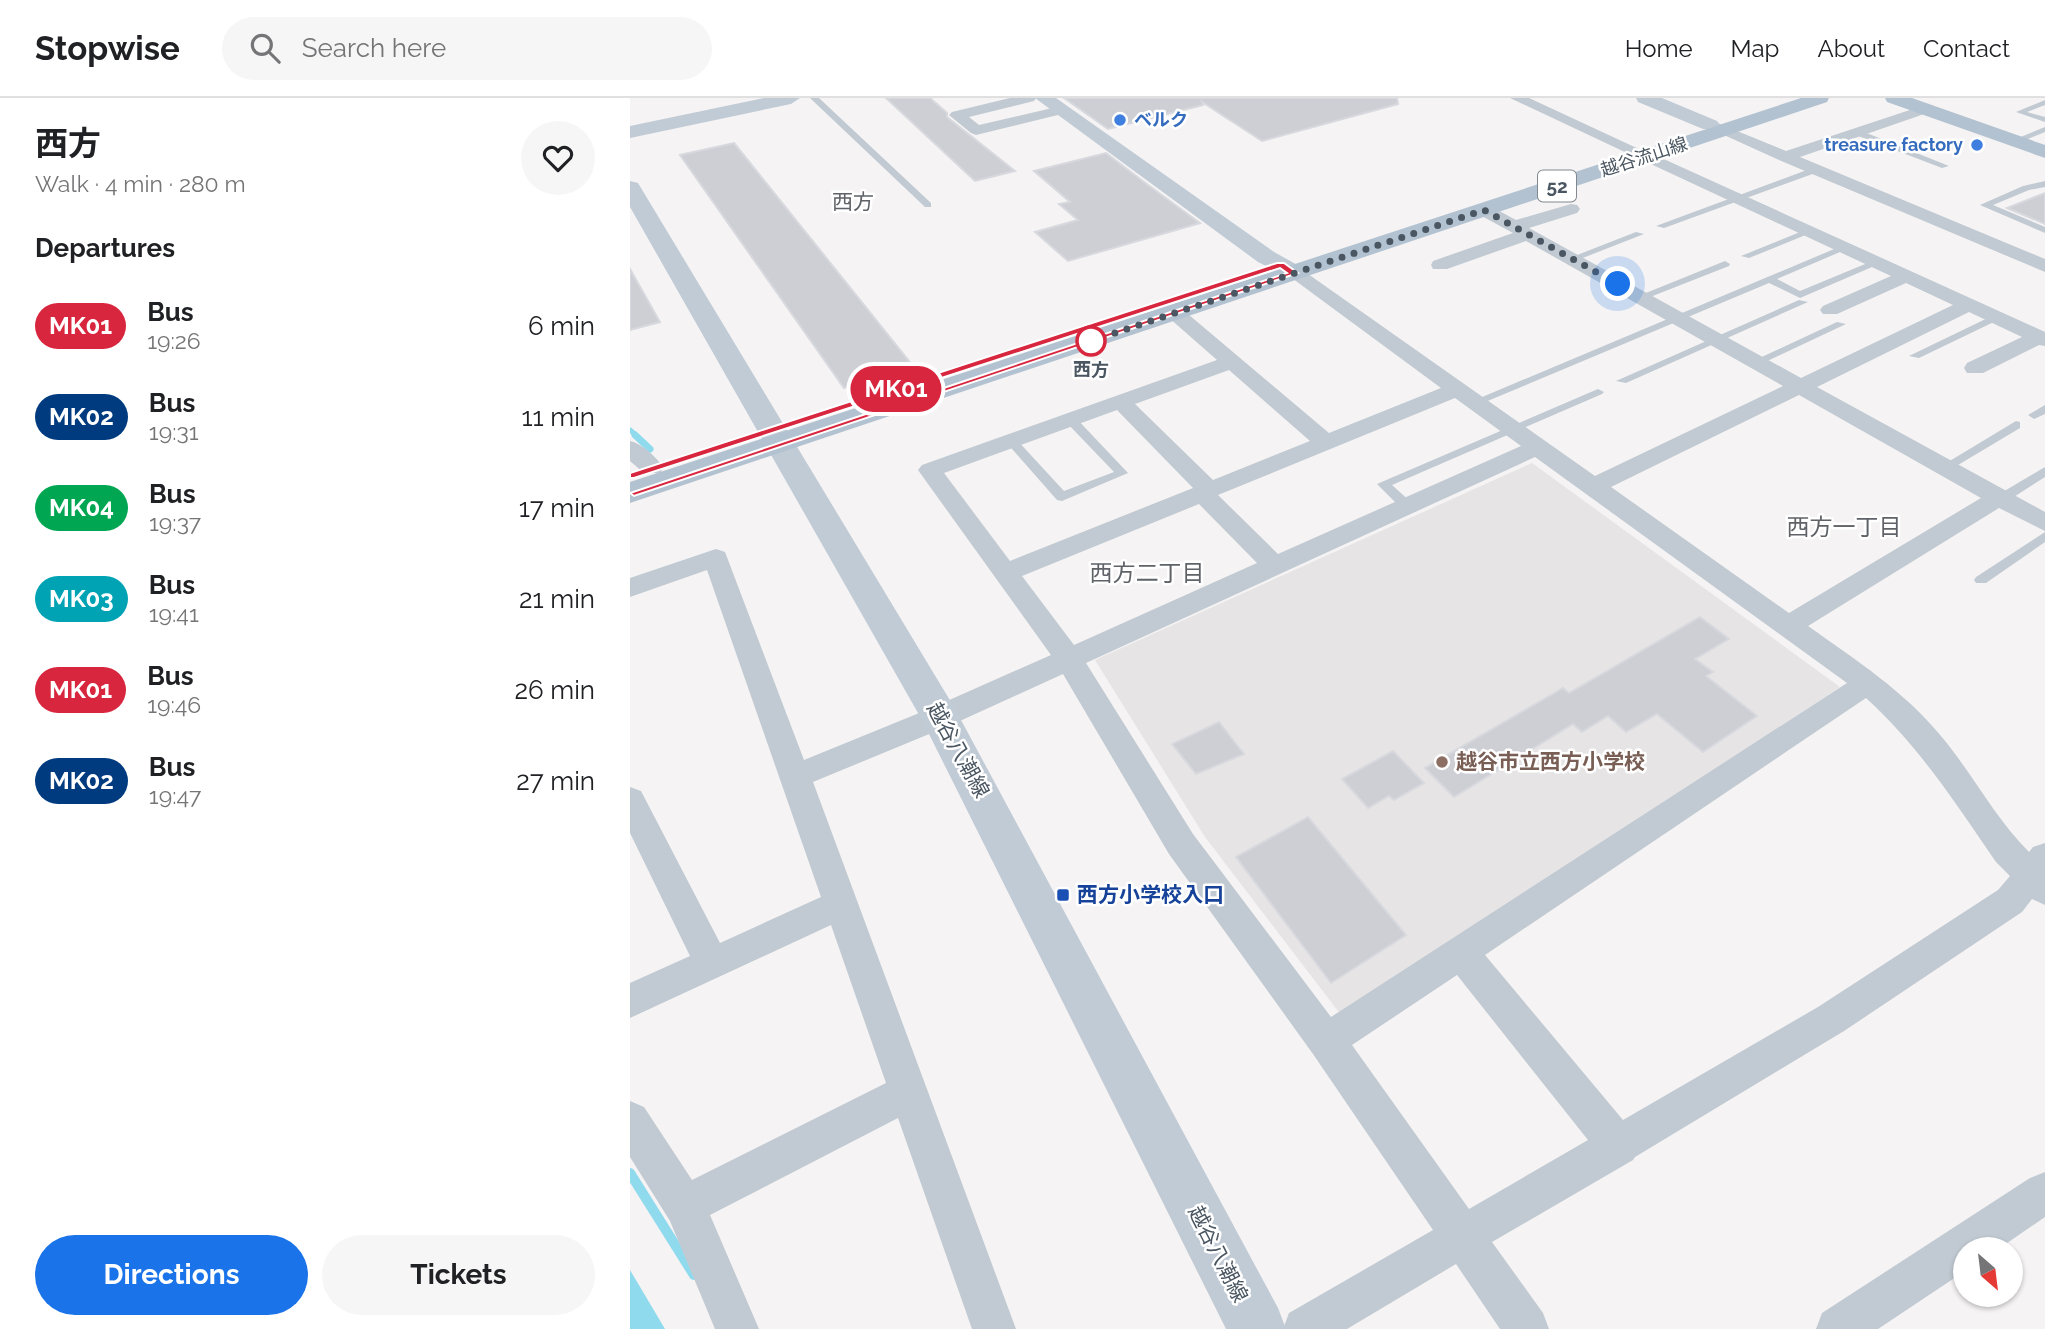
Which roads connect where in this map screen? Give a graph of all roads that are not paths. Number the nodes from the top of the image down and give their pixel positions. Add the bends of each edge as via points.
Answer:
1 (790, 98) edge
2 (814, 98) edge
3 (1028, 98) edge
4 (1517, 98) edge
5 (1645, 98) edge
6 (1793, 98) edge
7 (1820, 98) edge
8 (1894, 98) edge
9 (2045, 102) edge
10 (1053, 104) edge
11 (1925, 109) junction
12 (2045, 120) edge
13 (1716, 128) junction
14 (2045, 129) edge
15 (630, 132) edge
16 (1856, 132) junction
17 (2015, 141) junction
18 (2045, 152) edge
19 (1639, 153) junction
20 (1785, 157) junction
21 (1945, 166) dead end
22 (1815, 170) junction
23 (2045, 184) edge
24 (630, 187) edge
25 (1736, 199) junction
26 (928, 205) dead end
27 (1570, 208) dead end
28 (1484, 210) junction
29 (1590, 219) dead end
30 (1661, 226) dead end
31 (2045, 230) edge
32 (1808, 232) junction
33 (1525, 233) junction
34 (1639, 234) dead end
35 (1842, 249) junction
36 (1746, 256) dead end
37 (1572, 259) junction
38 (1725, 264) dead end
39 (1874, 264) junction
40 (1440, 265) dead end
41 (2045, 266) edge
42 (1287, 269) junction
43 (1904, 277) junction
44 (1769, 279) junction
45 (1641, 297) junction
46 (1802, 302) dead end
47 (1968, 305) junction
48 (1175, 313) junction
49 (1836, 317) joint
50 (1996, 317) junction
51 (1677, 318) junction
52 (2042, 338) edge
53 (1716, 339) junction
54 (1915, 356) dead end
55 (1231, 362) junction
56 (1757, 362) junction
57 (1975, 368) dead end
58 (1622, 381) dead end
59 (1799, 386) junction
60 (1598, 392) dead end
61 (1465, 396) junction
62 (1120, 401) junction
63 (1070, 419) junction
64 (2016, 425) dead end
65 (1510, 429) junction
66 (775, 437) junction
67 (1011, 441) junction
68 (1326, 443) junction
69 (1536, 448) junction
70 (637, 464) edge
71 (1944, 467) junction
72 (2045, 471) edge
73 (1592, 487) junction
74 (1205, 491) junction
75 (630, 493) edge
76 (1999, 498) junction
77 (1407, 506) junction
78 (2045, 523) edge
79 (2045, 536) edge
80 (1274, 565) junction
81 (1005, 573) junction
82 (1981, 580) dead end
83 (630, 589) edge
84 (1788, 626) junction
85 (1068, 658) junction
86 (1868, 683) junction
87 (940, 717) junction
88 (796, 776) junction
89 (630, 800) edge
90 (2041, 874) edge
91 (842, 904) junction
92 (1461, 953) junction
93 (712, 964) junction
94 (630, 1001) edge
95 (1326, 1041) junction
96 (908, 1092) junction
97 (630, 1121) edge
98 (1619, 1146) junction
99 (2045, 1192) edge
100 (685, 1206) junction
101 (1463, 1235) junction
102 (737, 1329) edge
103 (994, 1329) edge
104 (1257, 1329) edge
105 (1305, 1329) edge
106 (1527, 1329) edge
107 (1838, 1329) edge

1 - 15 main road
2 - 26 lane
3 - 10 street via 957,115 976,130
4 - 19 street
5 - 13 main road
6 - 13 main road, 越谷流山線 / 52
7 - 13 main road, 越谷流山線 / 52
8 - 11 main road
9 - 12 lane via 2021,112
10 - 42 main road
11 - 16 street
11 - 17 main road
13 - 19 main road, 越谷流山線 / 52
13 - 20 street
14 - 17 lane
16 - 20 street
16 - 21 lane
17 - 18 main road
19 - 25 street
19 - 28 main road, 越谷流山線 / 52
19 - 42 main road, 越谷流山線 / 52
20 - 22 street
22 - 25 lane
22 - 41 street
23 - 31 lane via 1984,205
24 - 66 main road, 越谷八潮線
25 - 30 lane
25 - 32 street
27 - 33 street
28 - 33 street
28 - 42 main road, 越谷流山線 / 52
29 - 33 street
32 - 35 street
32 - 36 lane
33 - 37 street
33 - 40 street
34 - 37 lane
35 - 39 street
35 - 44 lane
37 - 45 street
38 - 45 lane
39 - 43 street
39 - 44 lane via 1800,295
42 - 48 main road, 越谷流山線 / 52
42 - 61 street
42 - 66 main road, 越谷流山線 / 52
43 - 47 street
43 - 49 street
44 - 51 lane
45 - 51 street
46 - 53 lane
47 - 50 street
47 - 59 street
48 - 55 street
48 - 66 main road, 越谷流山線 / 52
49 - 56 lane
50 - 52 street
50 - 54 lane
51 - 53 street
51 - 61 lane
52 - 57 street
53 - 56 street
53 - 58 lane
55 - 62 street
55 - 68 street
56 - 59 street
59 - 71 street
59 - 73 street
60 - 65 lane
61 - 65 street
61 - 68 street
62 - 63 street
62 - 74 street
63 - 67 street
63 - 67 lane via 1122,473 1062,498
64 - 71 lane
65 - 69 street
65 - 77 lane via 1383,484
66 - 70 main road, 越谷流山線 / 52
66 - 75 main road, 越谷流山線 / 52
66 - 87 main road, 越谷八潮線
67 - 81 street via 930,470
68 - 74 street
69 - 73 street
69 - 77 street
71 - 76 street
72 - 76 lane
73 - 84 street
74 - 80 street
74 - 81 street
76 - 78 street
76 - 84 street
77 - 80 street
79 - 82 lane
80 - 85 street
81 - 85 street
83 - 88 street via 716,558
84 - 86 street
85 - 87 street
85 - 95 street via 1181,844
86 - 90 street via 1931,745 2008,852
86 - 92 street
87 - 88 street
87 - 104 main road, 越谷八潮線
88 - 91 street
89 - 93 street
90 - 98 street via 2010,901 1831,1019
91 - 93 street
91 - 96 street
92 - 95 street
92 - 98 street
93 - 94 street
95 - 101 street
96 - 100 street
96 - 103 street
97 - 100 street
98 - 101 street
99 - 107 street
100 - 102 street
101 - 105 street
101 - 106 street

